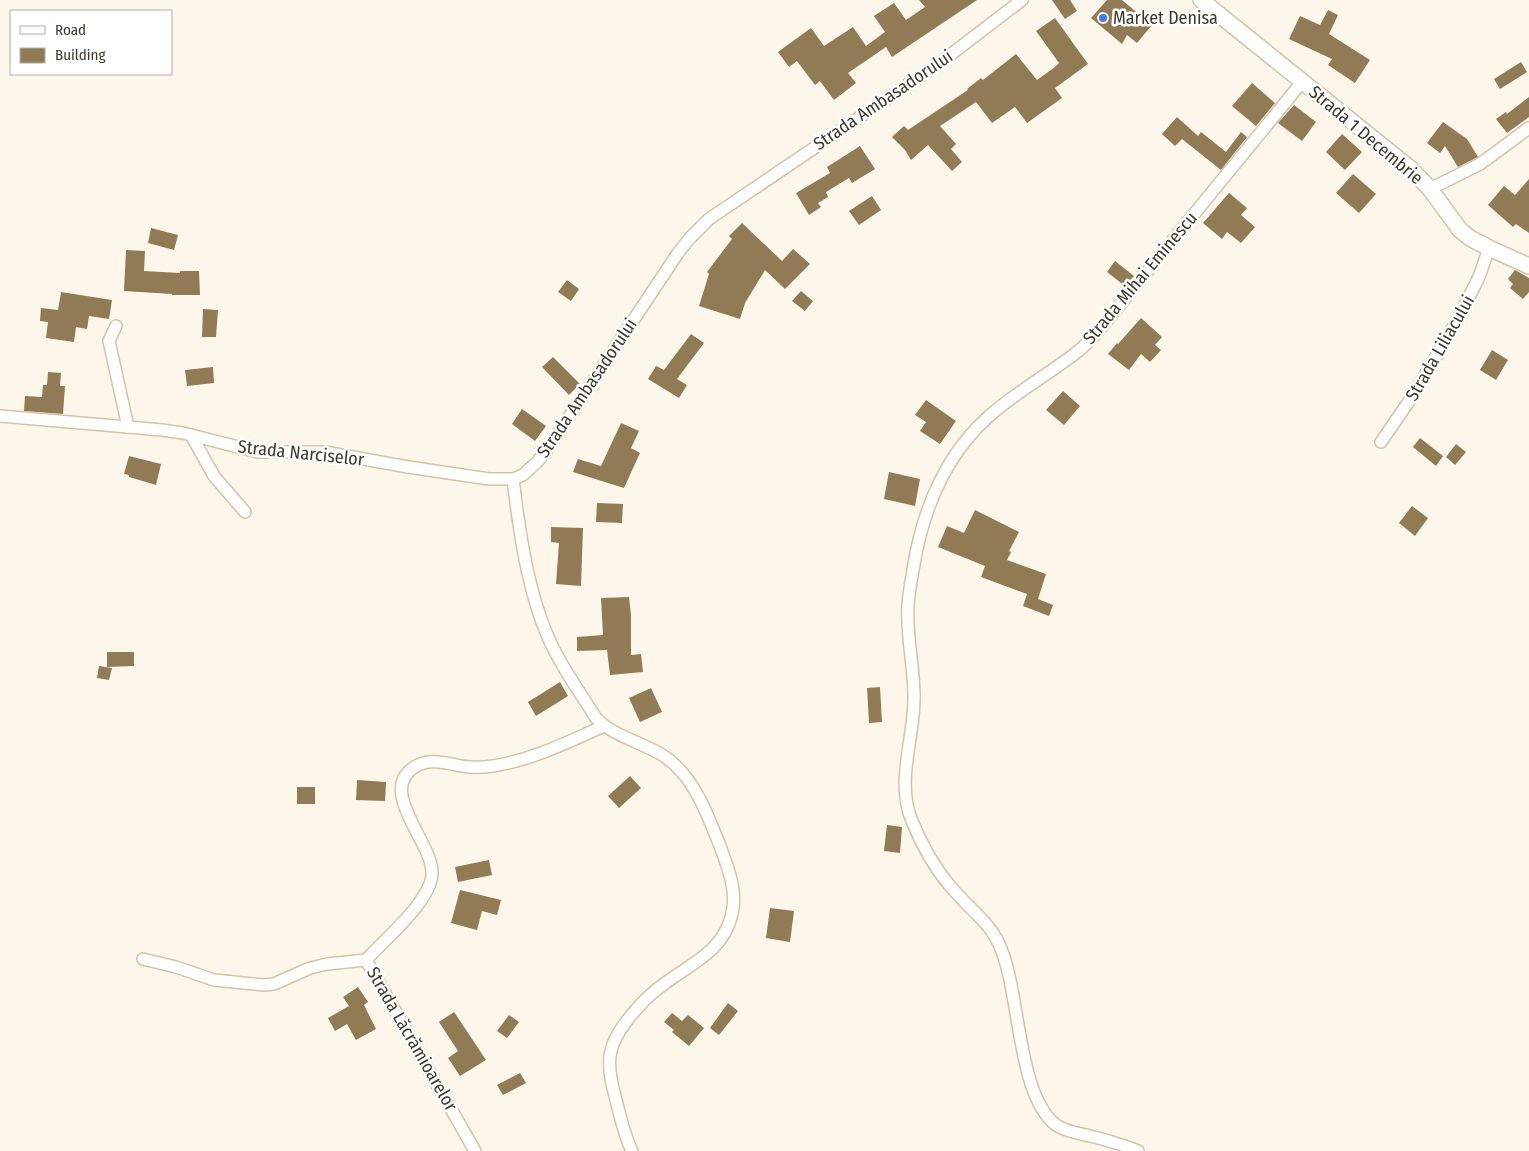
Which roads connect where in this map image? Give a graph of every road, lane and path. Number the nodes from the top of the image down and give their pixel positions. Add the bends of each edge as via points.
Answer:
1 (1022, 0) edge
2 (1201, 0) edge
3 (1302, 82) junction
4 (1529, 128) edge
5 (1430, 189) junction
6 (1489, 248) junction
7 (1529, 266) edge
8 (116, 326) dead end
9 (0, 416) edge
10 (128, 427) junction
11 (191, 435) junction
12 (1381, 442) dead end
13 (513, 479) junction
14 (246, 512) dead end
15 (604, 726) junction
16 (142, 959) dead end
17 (366, 960) junction
18 (475, 1151) edge
19 (632, 1151) edge
20 (1138, 1151) edge

1 - 13 street, Strada Ambasadorului via 937,65 699,228 674,259 549,447 530,469
2 - 3 street, Strada 1 Decembrie
3 - 5 street, Strada 1 Decembrie via 1411,169
3 - 20 street, Strada Mihai Eminescu via 1085,345 988,417 963,444 941,478 917,544 908,606 915,707 904,781 911,819 945,880 984,922 999,945 1007,968 1031,1083 1042,1108 1056,1125 1065,1130
4 - 5 street via 1480,164
5 - 6 street, Strada 1 Decembrie via 1460,230
6 - 7 street, Strada 1 Decembrie
6 - 12 street, Strada Liliacului via 1480,277 1459,317 1414,394
8 - 10 street via 109,341
9 - 10 street, Strada Narciselor
10 - 11 street, Strada Narciselor
11 - 13 street, Strada Narciselor via 258,452 325,452 408,467
11 - 14 street via 214,476
13 - 15 street via 523,544 541,621 562,664
15 - 17 street, Strada Lăcrămioarelor via 540,754 506,764 471,767 431,762 410,769 404,779 404,805 431,860 430,883 408,916
15 - 19 street via 657,750 680,769 706,812 732,882 732,908 717,944 648,998 631,1016 612,1049 612,1086
16 - 17 street via 214,980 264,985 274,984 310,968
17 - 18 street, Strada Lăcrămioarelor

